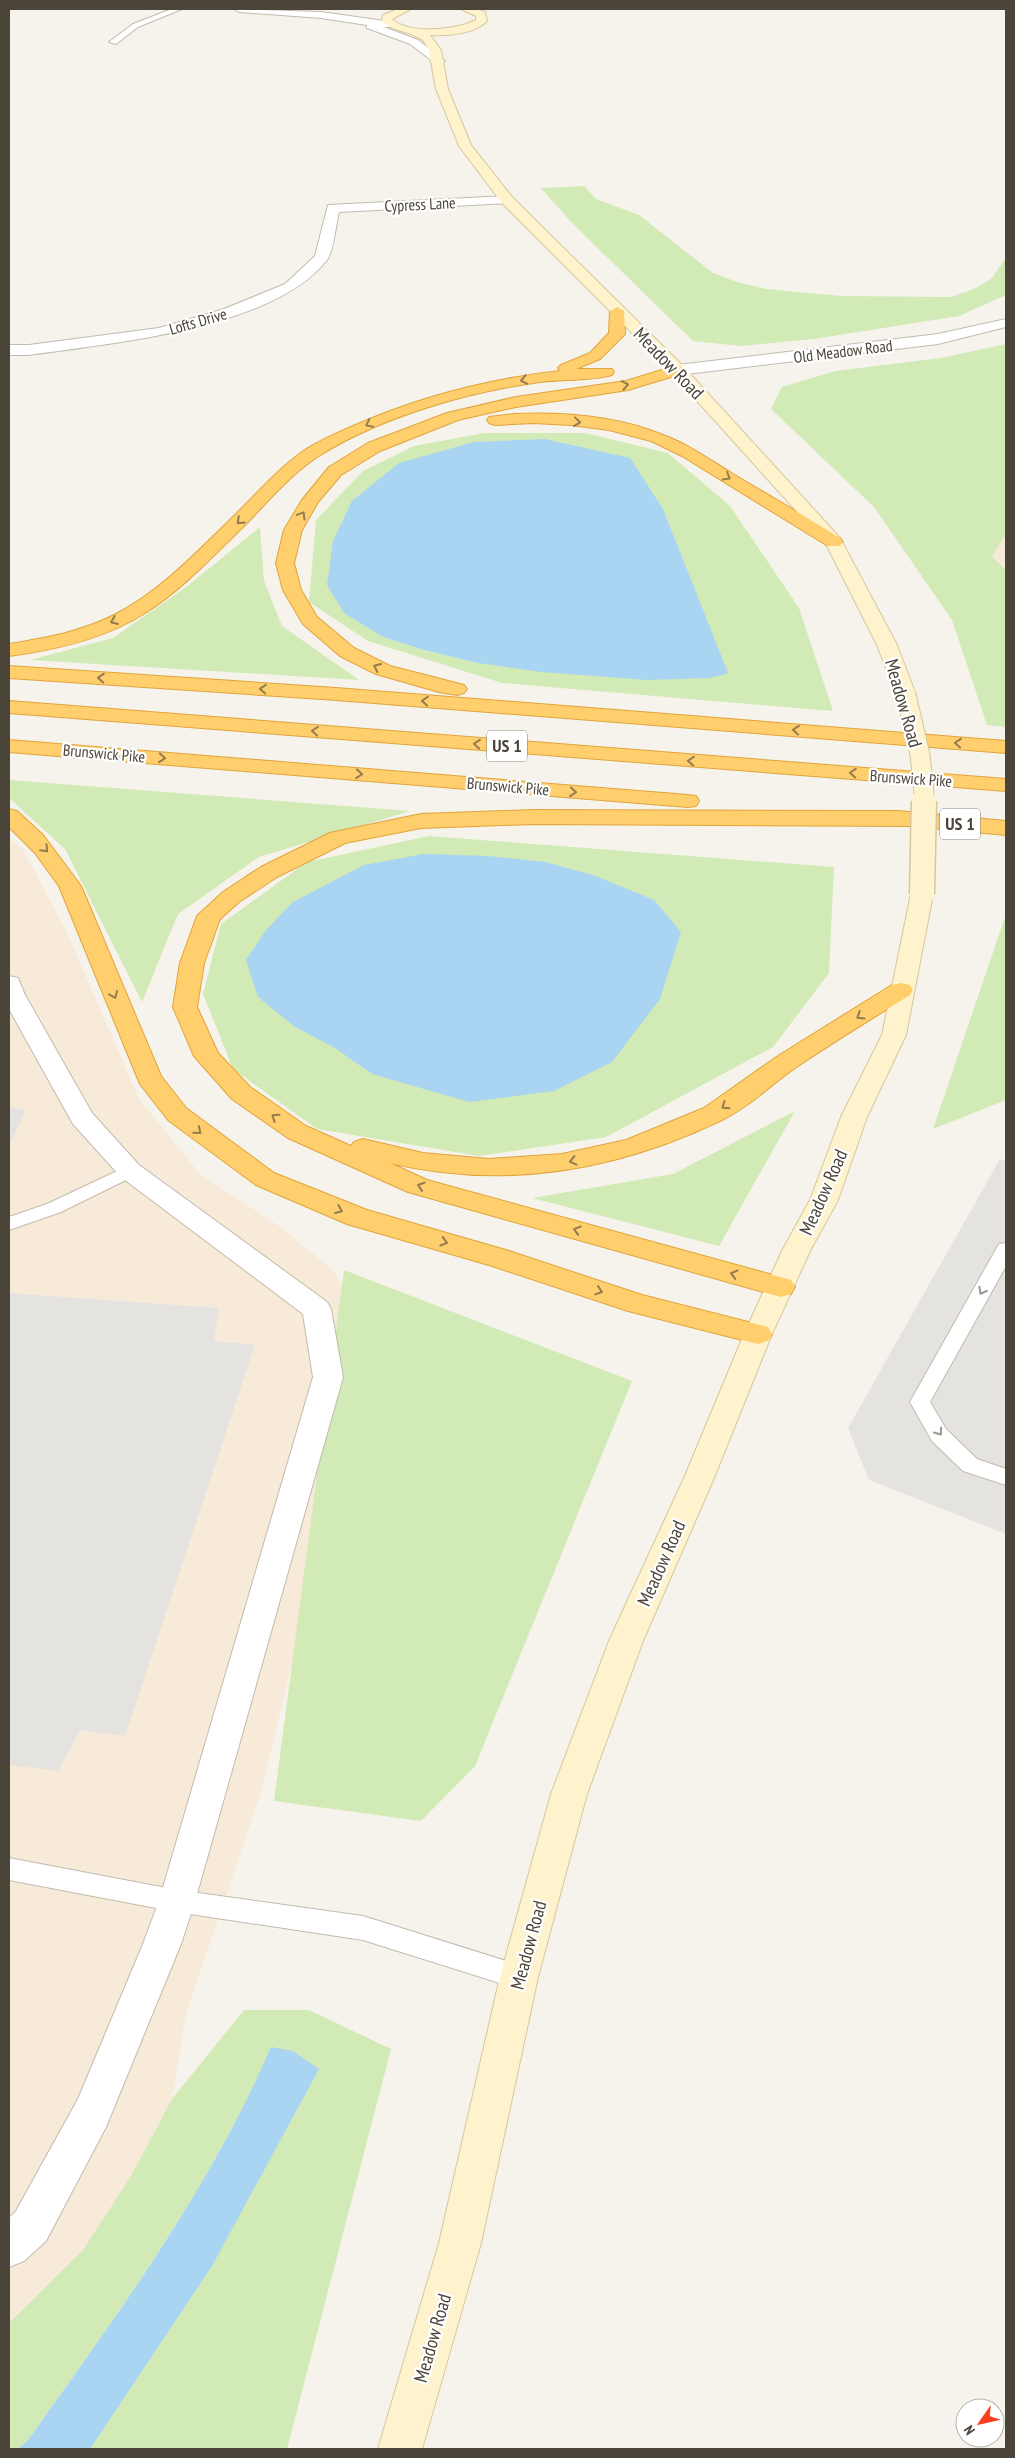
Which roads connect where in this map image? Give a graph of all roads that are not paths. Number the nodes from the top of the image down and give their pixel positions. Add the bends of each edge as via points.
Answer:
1 (178, 9) edge
2 (239, 9) edge
3 (466, 9) edge
4 (403, 10) edge
5 (321, 15) junction
6 (392, 25) junction
7 (413, 30) junction
8 (460, 30) junction
9 (113, 42) dead end
10 (437, 55) junction
11 (507, 200) junction
12 (333, 208) joint
13 (617, 311) junction
14 (1006, 323) edge
15 (9, 350) edge
16 (678, 370) junction
17 (551, 375) junction
18 (424, 427) junction
19 (834, 542) junction
20 (9, 650) edge
21 (9, 672) edge
22 (9, 707) edge
23 (665, 720) junction
24 (9, 746) edge
25 (1006, 747) edge
26 (1006, 785) edge
27 (9, 816) edge
28 (913, 819) junction
29 (1006, 828) edge
30 (9, 982) edge
31 (901, 990) junction
32 (297, 1132) junction
33 (130, 1171) junction
34 (9, 1224) edge
35 (1006, 1249) edge
36 (781, 1287) junction
37 (758, 1334) junction
38 (1006, 1478) edge
39 (9, 1869) edge
40 (177, 1901) junction
41 (519, 1977) junction
42 (9, 2246) edge
43 (400, 2449) edge

1 - 9 lane via 136,24
2 - 5 street
3 - 8 street via 483,18 477,25
4 - 5 street
4 - 6 street via 387,17
5 - 6 street
5 - 10 street via 386,30
6 - 7 street
7 - 8 street
7 - 10 street via 427,38
8 - 10 street via 445,36
10 - 11 street, Meadow Road via 442,89 464,146
11 - 12 street, Cypress Lane
11 - 13 street, Meadow Road
12 - 15 street, Lofts Drive via 322,257 290,287 229,312 160,332
13 - 16 street, Meadow Road
13 - 17 highway via 617,334 595,356
14 - 16 street, Old Meadow Road via 929,340
16 - 17 highway
18 -> 16 highway via 453,416 628,385
16 - 19 street, Meadow Road
17 -> 20 highway via 454,394 392,413 306,456 192,567 134,612 56,642
18 -> 19 highway via 534,418 578,421 646,434 700,461
23 -> 18 highway via 430,684 383,670 347,652 310,620 292,590 285,563 293,530 311,500 335,471 374,447
19 - 31 street, Meadow Road, bridge via 887,645 906,695 920,755 925,856 922,894
23 -> 21 highway
26 -> 22 highway, Brunswick Pike / US 1
25 -> 23 highway
24 -> 28 highway, Brunswick Pike / US 1
27 -> 37 highway via 52,857 70,886 149,1078 177,1114 266,1179 357,1217 499,1258 638,1304
28 - 29 highway, Brunswick Pike / US 1
32 -> 28 highway via 241,1093 207,1056 185,1007 192,963 209,916 231,897 278,868 338,838 421,821 533,817
30 - 33 street via 13,995 82,1118
31 -> 32 highway via 787,1062 713,1114 624,1149 562,1163 489,1168 423,1162
31 - 36 street, Meadow Road via 894,1035 854,1117 824,1200
36 -> 32 highway via 418,1186
33 - 34 lane via 54,1208
33 - 40 street via 317,1309 328,1377
35 -> 38 lane via 920,1402 939,1435 970,1465
36 - 37 street, Meadow Road
37 - 41 street, Meadow Road via 699,1478 622,1650 570,1794
39 - 40 lane
40 - 41 lane via 363,1928
40 - 42 street via 92,2113 31,2226
41 - 43 street, Meadow Road via 460,2242

